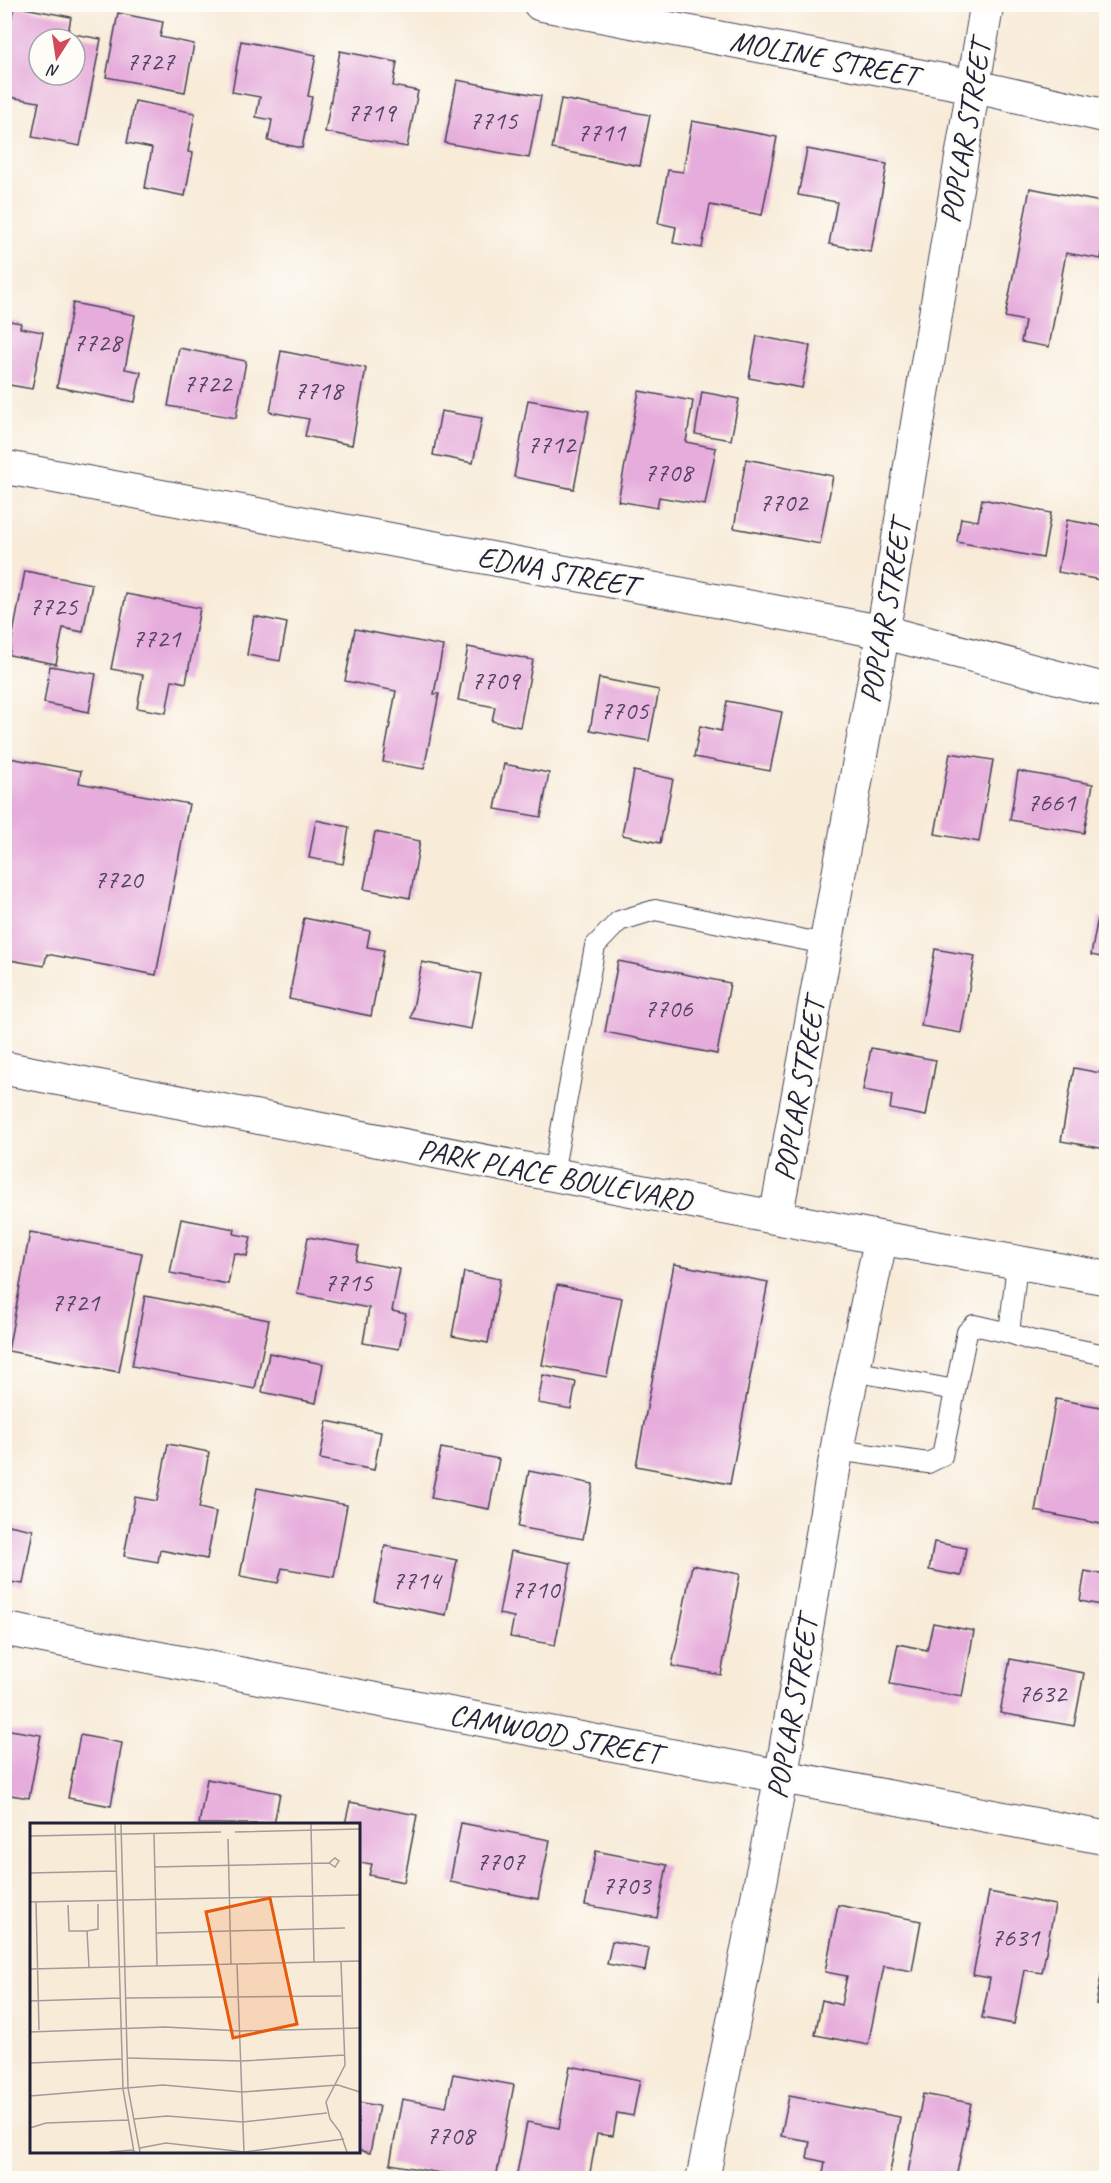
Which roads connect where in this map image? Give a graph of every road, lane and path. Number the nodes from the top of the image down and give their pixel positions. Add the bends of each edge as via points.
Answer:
1 (540, 4) edge
2 (987, 4) edge
3 (972, 86) junction
4 (1107, 116) edge
5 (4, 467) edge
6 (883, 632) junction
7 (1107, 690) edge
8 (825, 944) junction
9 (4, 1068) edge
10 (553, 1174) junction
11 (776, 1217) junction
12 (881, 1238) junction
13 (1017, 1263) junction
14 (1107, 1278) edge
15 (1009, 1333) junction
16 (1107, 1355) edge
17 (853, 1371) junction
18 (956, 1390) junction
19 (837, 1450) junction
20 (4, 1629) edge
21 (781, 1777) junction
22 (1107, 1838) edge
23 (703, 2178) edge

1 - 3 street, MOLINE STREET
2 - 3 street, POPLAR STREET
3 - 4 street, MOLINE STREET
3 - 6 street, POPLAR STREET
5 - 6 street, EDNA STREET
6 - 7 street, EDNA STREET
6 - 8 street, POPLAR STREET
8 - 10 lane via 656,910 619,921 595,946
8 - 11 street, POPLAR STREET
9 - 10 street, PARK PLACE BOULEVARD
10 - 11 street, PARK PLACE BOULEVARD
11 - 12 street, PARK PLACE BOULEVARD
12 - 13 street, PARK PLACE BOULEVARD
12 - 17 street, POPLAR STREET
13 - 14 street, PARK PLACE BOULEVARD
13 - 15 lane
15 - 16 lane
15 - 18 lane via 974,1325 967,1332
17 - 18 lane
17 - 19 street, POPLAR STREET
18 - 19 lane via 942,1456 928,1463
19 - 21 street, POPLAR STREET
20 - 21 street, CAMWOOD STREET
21 - 22 street, CAMWOOD STREET
21 - 23 street, POPLAR STREET

